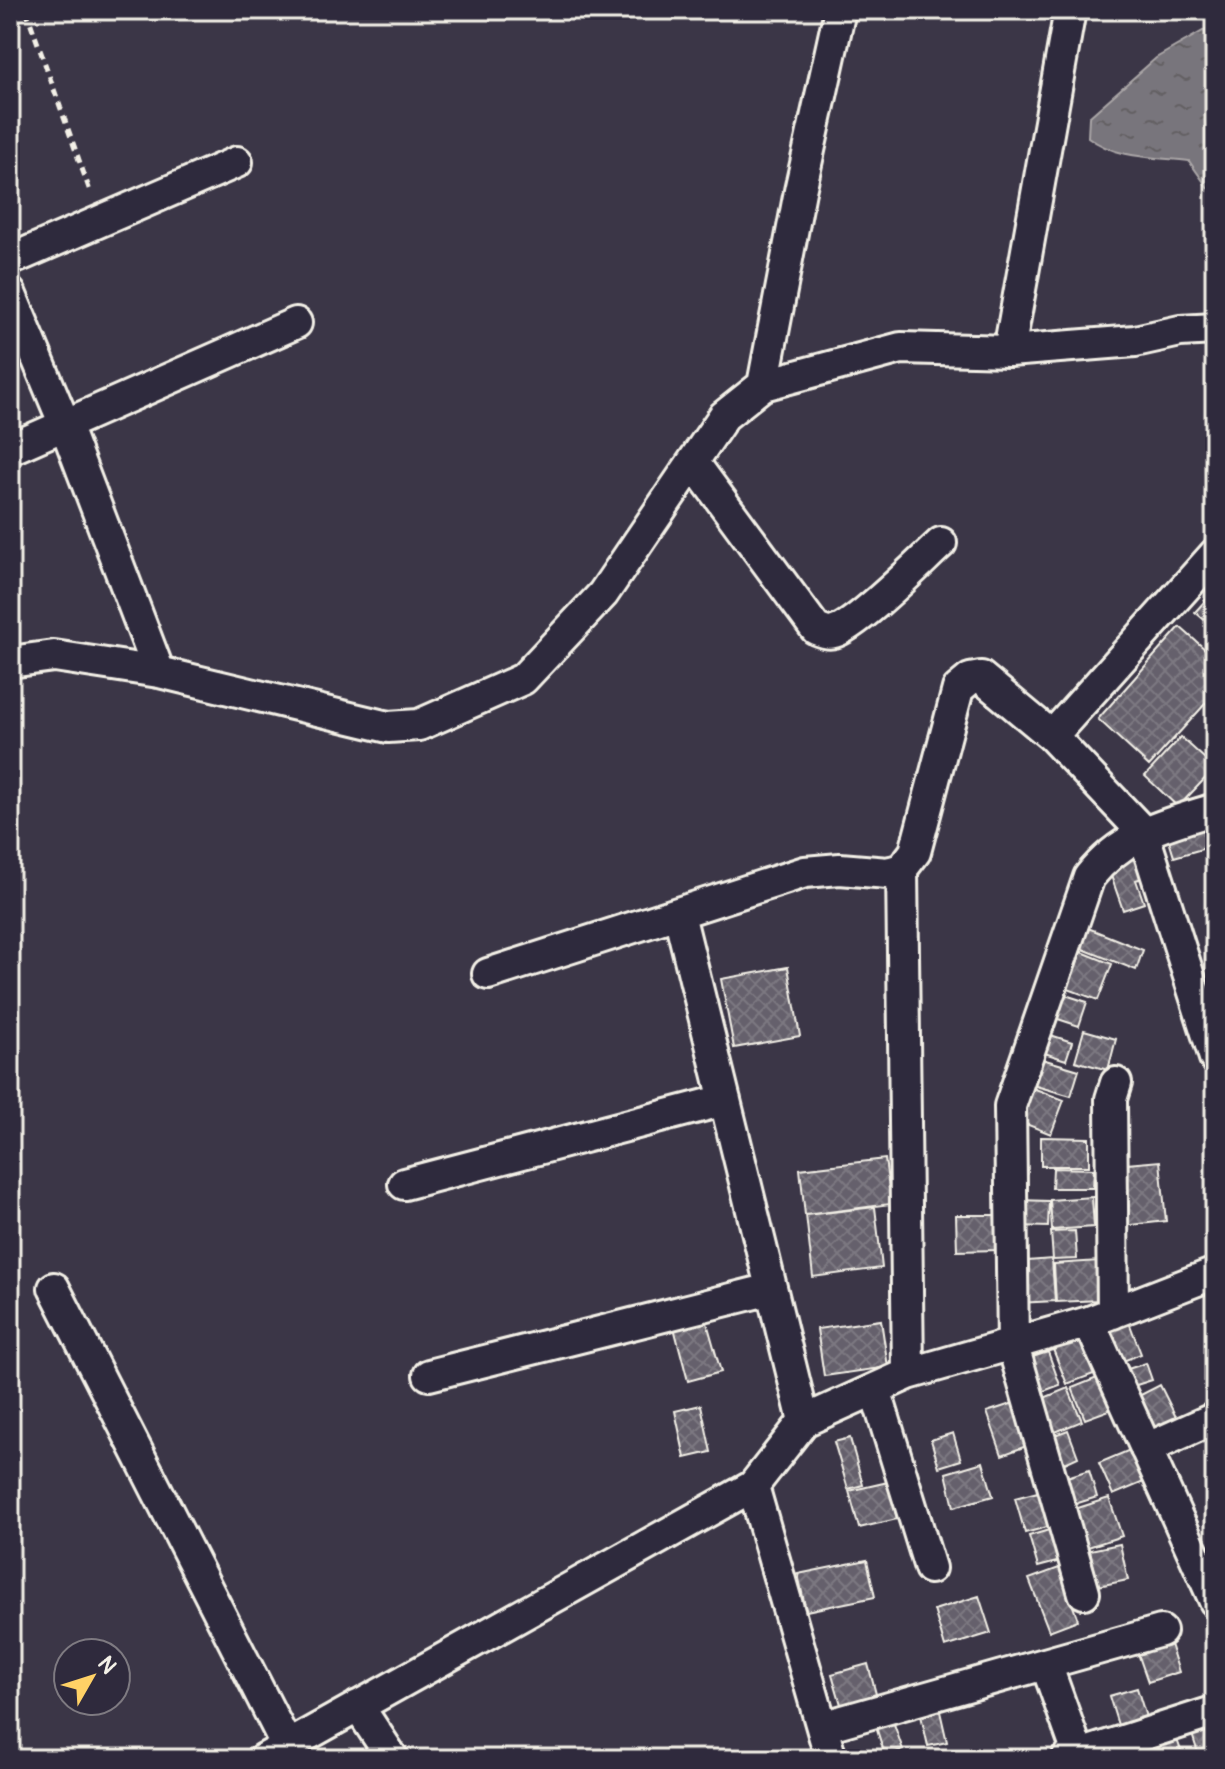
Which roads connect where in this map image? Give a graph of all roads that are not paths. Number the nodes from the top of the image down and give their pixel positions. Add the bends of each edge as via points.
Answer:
1 (840, 10) edge
2 (1070, 10) edge
3 (237, 162) dead end
4 (10, 260) edge
5 (10, 293) edge
6 (296, 323) dead end
7 (1215, 329) edge
8 (1009, 351) junction
9 (763, 385) junction
10 (65, 425) junction
11 (10, 449) edge
12 (693, 462) junction
13 (941, 543) dead end
14 (1215, 554) edge
15 (10, 662) edge
16 (159, 672) junction
17 (1052, 736) junction
18 (1215, 809) edge
19 (1143, 832) junction
20 (902, 869) junction
21 (679, 914) junction
22 (488, 974) dead end
23 (1215, 1058) edge
24 (1116, 1083) dead end
25 (725, 1100) junction
26 (404, 1184) dead end
27 (1215, 1273) edge
28 (54, 1288) dead end
29 (771, 1289) junction
30 (1101, 1318) junction
31 (1013, 1346) junction
32 (908, 1374) junction
33 (429, 1375) dead end
34 (875, 1389) junction
35 (1215, 1418) edge
36 (804, 1421) junction
37 (1146, 1449) junction
38 (753, 1486) junction
39 (1205, 1554) edge
40 (930, 1568) dead end
41 (1084, 1593) dead end
42 (1215, 1601) edge
43 (1161, 1631) dead end
44 (1046, 1664) junction
45 (358, 1706) junction
46 (1210, 1713) dead end
47 (822, 1727) junction
48 (275, 1752) edge
49 (1075, 1758) edge
50 (393, 1759) edge
51 (831, 1759) edge

1 - 9 street
2 - 8 street
3 - 4 street
5 - 10 street
6 - 10 street
7 - 8 street
8 - 9 street via 901,348
9 - 12 street via 724,416
10 - 11 street
10 - 16 street
12 - 13 street via 816,629 825,633 856,619
12 - 16 street via 603,594 523,679 419,725 388,727
14 - 17 street
15 - 16 street via 54,656
17 - 19 street
17 - 20 street via 981,677 958,689 915,852
18 - 19 street
19 - 23 street
19 - 31 street via 1089,877 1010,1106
20 - 21 street via 805,872
20 - 32 street
21 - 22 street
21 - 25 street
24 - 30 street
25 - 26 street
25 - 29 street
27 - 30 street
28 - 48 street
29 - 33 street
29 - 36 street
30 - 31 street
30 - 37 street
31 - 32 street
31 - 41 street
32 - 34 street
34 - 36 street
34 - 40 street
35 - 37 street
36 - 38 street
37 - 39 street
38 - 45 street
38 - 47 street
39 - 42 street
43 - 44 street
44 - 47 street
44 - 49 street
45 - 48 street
45 - 50 street
46 - 49 street
47 - 51 street

